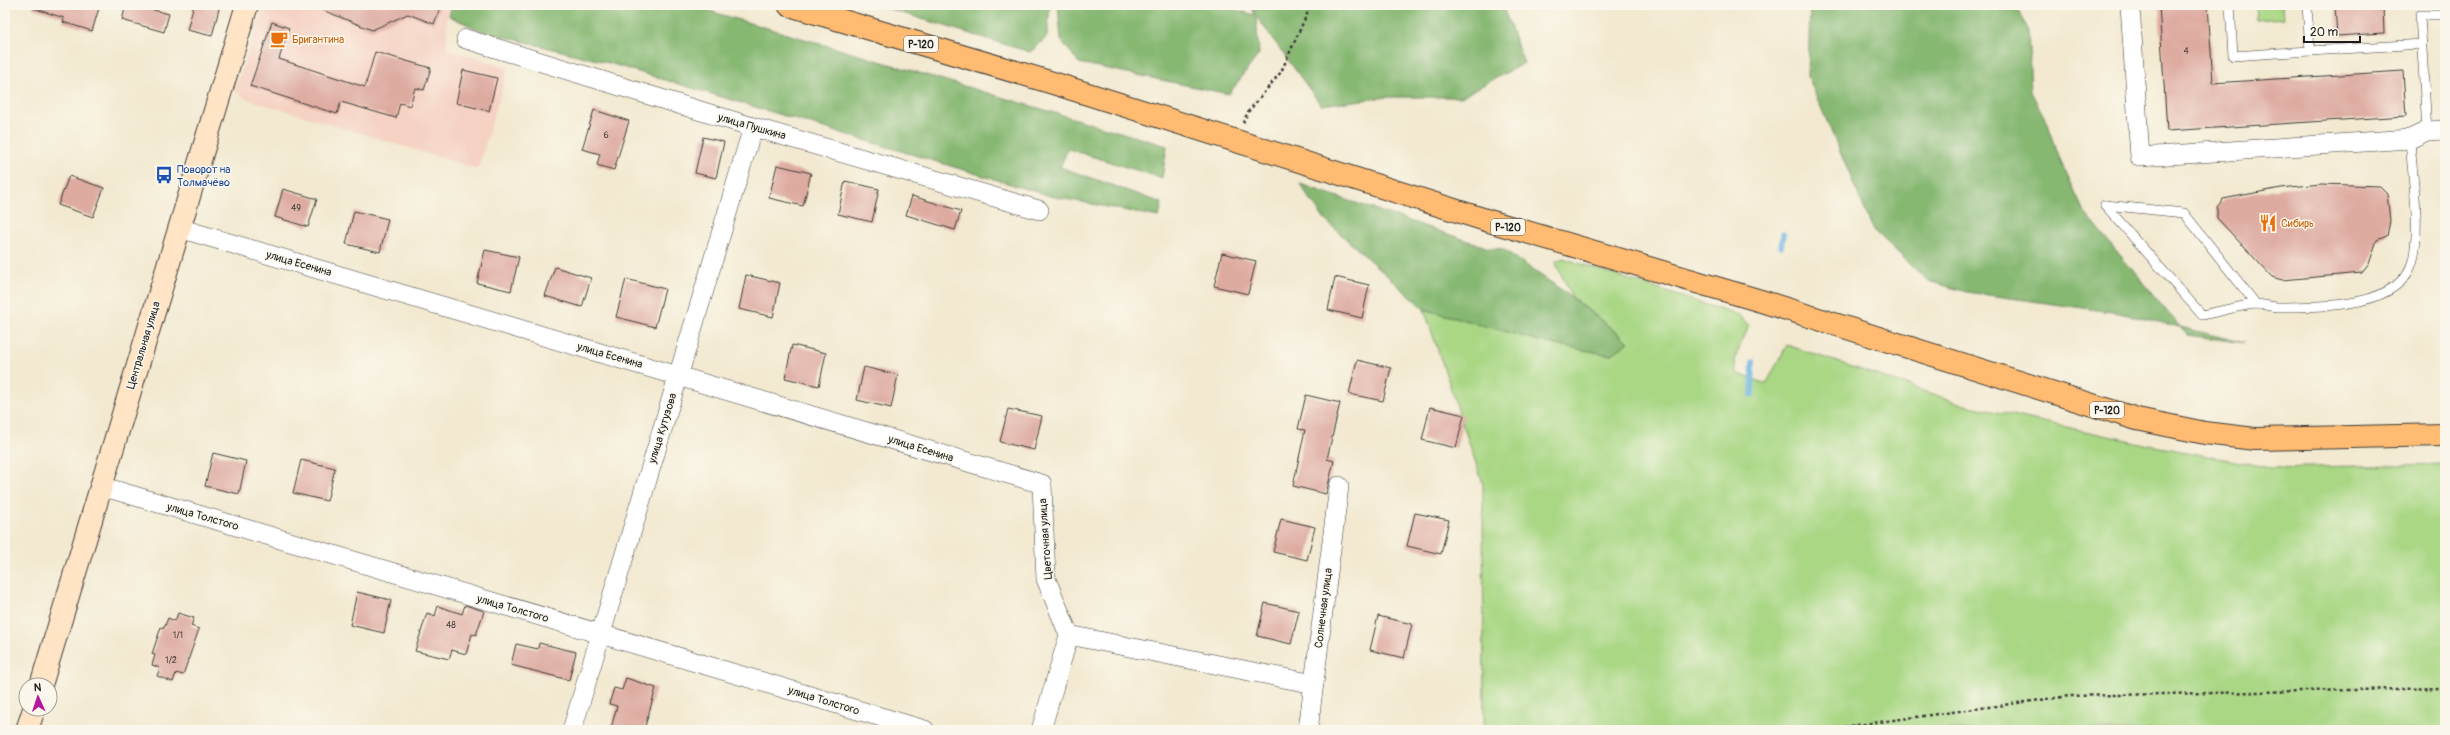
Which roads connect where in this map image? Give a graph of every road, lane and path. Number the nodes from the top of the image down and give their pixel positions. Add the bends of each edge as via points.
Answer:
1 (246, 5) edge
2 (789, 5) edge
3 (1310, 5) edge
4 (2130, 5) edge
5 (2230, 5) edge
6 (2307, 5) edge
7 (2445, 15) edge
8 (466, 39) dead end
9 (2422, 44) junction
10 (2310, 52) junction
11 (753, 127) junction
12 (2436, 131) edge
13 (1236, 139) junction
14 (2410, 139) junction
15 (1039, 210) dead end
16 (179, 228) junction
17 (2256, 304) junction
18 (679, 375) junction
19 (2445, 435) edge
20 (1042, 484) joint
21 (101, 486) junction
22 (1339, 486) dead end
23 (600, 633) junction
24 (1069, 635) junction
25 (43, 677) edge
26 (1314, 684) junction
27 (2445, 688) edge
28 (31, 717) edge
29 (27, 730) edge
30 (572, 730) edge
31 (925, 730) edge
32 (1041, 730) edge
33 (1308, 730) edge
34 (1821, 730) edge

1 - 16 street, Центральная улица
2 - 13 main road, Р-120
3 - 13 path via 1281,72 1248,112
4 - 14 street via 2140,158
5 - 10 lane via 2233,56
6 - 10 lane
7 - 9 lane via 2420,15
8 - 11 street, улица Пушкина
9 - 10 lane
9 - 12 lane
11 - 15 street, улица Пушкина
11 - 18 street, улица Кутузова
12 - 14 street
13 - 19 main road, Р-120 via 1489,221 1761,301 2137,419 2205,433 2255,439
14 - 17 lane via 2416,239 2412,262 2400,281 2380,296 2354,303 2278,307
16 - 18 street, улица Есенина
16 - 21 street, Центральная улица
17 - 17 lane via 2184,214 2105,205 2202,315
18 - 20 street, улица Есенина
18 - 23 street, улица Кутузова
20 - 24 street, Цветочная улица via 1046,579
21 - 23 street, улица Толстого
21 - 25 street, Центральная улица
22 - 26 street, Солнечная улица
23 - 30 street, улица Кутузова
23 - 31 street, улица Толстого
24 - 26 street
24 - 32 street
26 - 33 street, Солнечная улица
27 - 34 path via 2068,696
28 - 29 street

